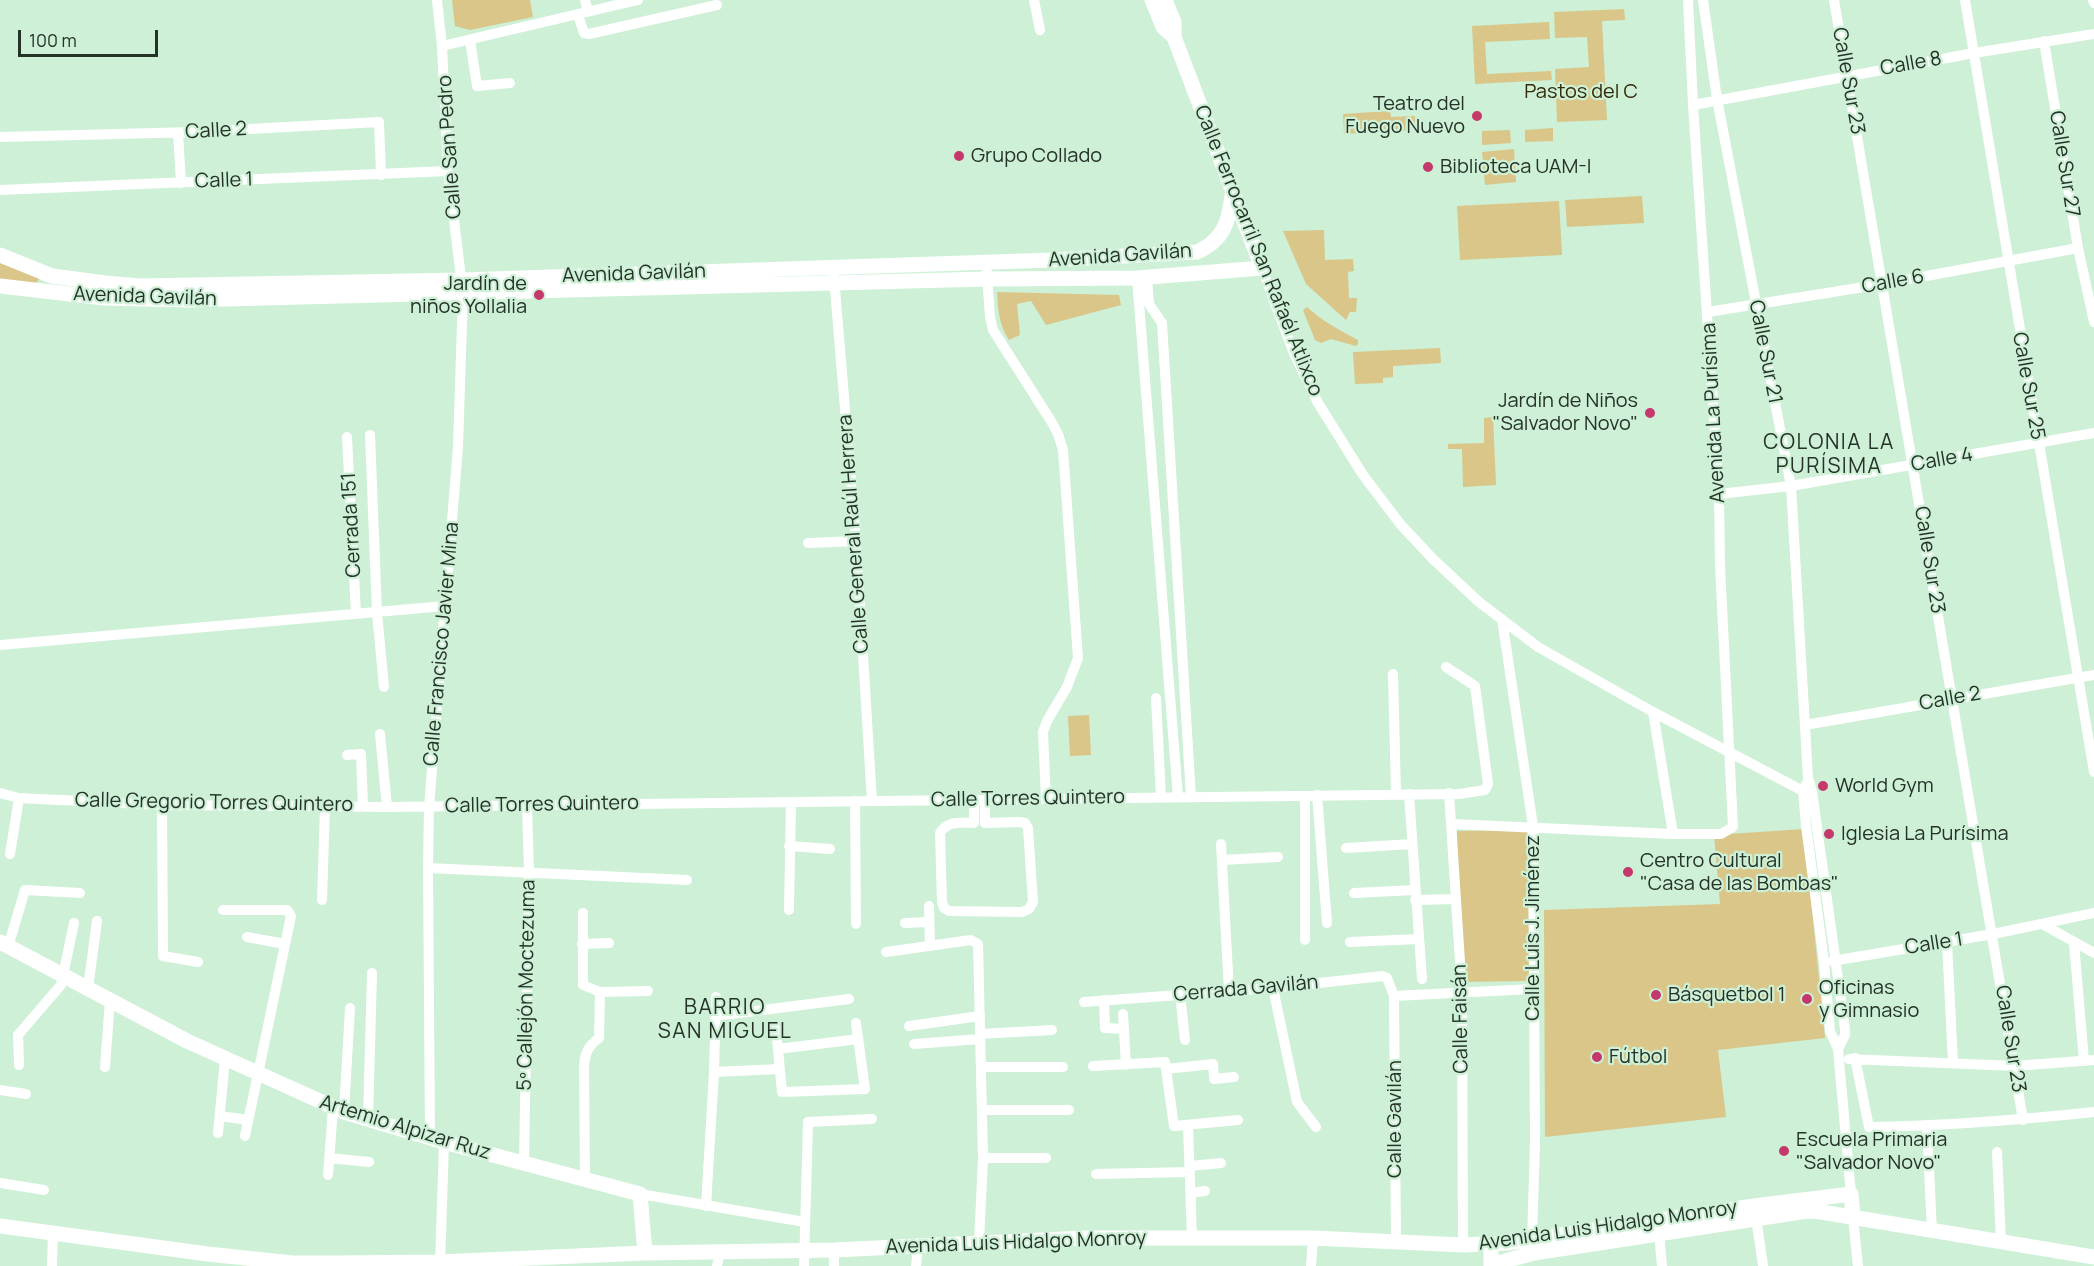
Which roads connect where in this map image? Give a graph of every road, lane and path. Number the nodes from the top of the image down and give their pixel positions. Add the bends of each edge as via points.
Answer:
1 (437, 0) edge
2 (585, 0) edge
3 (638, 0) edge
4 (1034, 0) edge
5 (1152, 0) edge
6 (1165, 0) edge
7 (1688, 0) edge
8 (1703, 0) edge
9 (1834, 0) edge
10 (1965, 0) edge
11 (717, 4) dead end
12 (583, 14) junction
13 (1040, 30) dead end
14 (2094, 34) edge
15 (1174, 37) junction
16 (470, 40) junction
17 (2044, 41) junction
18 (442, 46) junction
19 (1974, 53) junction
20 (1847, 76) junction
21 (510, 83) dead end
22 (1717, 99) junction
23 (1692, 105) junction
24 (178, 133) junction
25 (0, 137) edge
26 (448, 171) junction
27 (381, 175) junction
28 (180, 183) junction
29 (0, 190) edge
30 (1233, 192) junction
31 (2078, 248) junction
32 (0, 255) edge
33 (986, 262) junction
34 (2007, 262) junction
35 (834, 267) junction
36 (1262, 268) junction
37 (52, 276) junction
38 (1142, 278) junction
39 (986, 279) junction
40 (835, 284) junction
41 (1883, 284) junction
42 (0, 286) edge
43 (463, 287) junction
44 (105, 291) junction
45 (50, 292) junction
46 (1756, 305) junction
47 (1708, 312) junction
48 (2094, 322) edge
49 (2094, 433) edge
50 (370, 435) dead end
51 (347, 437) dead end
52 (2038, 443) junction
53 (1913, 465) junction
54 (1791, 486) junction
55 (1719, 494) junction
56 (856, 541) junction
57 (808, 543) dead end
58 (445, 606) junction
59 (377, 613) junction
60 (356, 614) junction
61 (1502, 619) junction
62 (0, 645) edge
63 (1446, 667) dead end
64 (1393, 674) dead end
65 (2094, 675) edge
66 (2078, 677) junction
67 (384, 687) dead end
68 (1156, 698) dead end
69 (1951, 699) junction
70 (1653, 712) junction
71 (1805, 725) junction
72 (380, 734) dead end
73 (1730, 754) junction
74 (347, 755) dead end
75 (2094, 772) edge
76 (1808, 791) junction
77 (0, 793) edge
78 (1449, 793) junction
79 (1396, 794) junction
80 (1409, 794) junction
81 (1317, 795) junction
82 (1305, 796) junction
83 (1178, 797) junction
84 (1191, 797) junction
85 (19, 798) junction
86 (1161, 798) junction
87 (1046, 799) junction
88 (980, 800) junction
89 (855, 801) junction
90 (873, 801) junction
91 (791, 802) junction
92 (162, 805) junction
93 (325, 806) junction
94 (527, 806) junction
95 (363, 807) junction
96 (387, 807) junction
97 (429, 807) junction
98 (1452, 824) junction
99 (1533, 826) junction
100 (1673, 834) junction
101 (1221, 844) dead end
102 (1412, 844) junction
103 (789, 846) junction
104 (1346, 848) dead end
105 (830, 849) dead end
106 (10, 854) dead end
107 (1278, 857) dead end
108 (1222, 860) junction
109 (428, 868) junction
110 (529, 871) junction
111 (687, 880) dead end
112 (80, 893) dead end
113 (1354, 893) dead end
114 (1415, 895) junction
115 (1455, 899) junction
116 (322, 900) dead end
117 (929, 906) dead end
118 (223, 910) dead end
119 (789, 910) dead end
120 (583, 913) dead end
121 (2094, 913) edge
122 (97, 921) dead end
123 (928, 922) junction
124 (74, 923) dead end
125 (905, 923) dead end
126 (1327, 923) dead end
127 (856, 924) dead end
128 (2044, 925) junction
129 (1993, 934) junction
130 (247, 937) dead end
131 (1419, 939) junction
132 (1305, 940) dead end
133 (1350, 942) dead end
134 (1947, 942) junction
135 (609, 943) dead end
136 (2074, 943) junction
137 (285, 944) junction
138 (582, 944) junction
139 (4, 945) edge
140 (930, 946) junction
141 (886, 951) dead end
142 (2094, 953) edge
143 (1837, 960) junction
144 (198, 962) dead end
145 (1824, 962) junction
146 (372, 974) dead end
147 (64, 976) junction
148 (1422, 979) dead end
149 (88, 988) junction
150 (1273, 988) junction
151 (1533, 989) junction
152 (648, 991) dead end
153 (1229, 991) junction
154 (600, 992) junction
155 (1462, 992) junction
156 (1180, 994) junction
157 (1394, 996) junction
158 (716, 997) dead end
159 (849, 999) dead end
160 (110, 1000) junction
161 (1104, 1000) junction
162 (1084, 1002) dead end
163 (350, 1008) dead end
164 (1123, 1014) dead end
165 (716, 1016) junction
166 (980, 1016) junction
167 (856, 1023) dead end
168 (909, 1026) dead end
169 (776, 1028) dead end
170 (1124, 1029) junction
171 (1052, 1030) dead end
172 (980, 1036) junction
173 (858, 1039) junction
174 (1185, 1040) dead end
175 (914, 1044) dead end
176 (778, 1049) junction
177 (1838, 1055) junction
178 (1855, 1058) junction
179 (225, 1059) junction
180 (2089, 1060) edge
181 (1953, 1063) junction
182 (19, 1065) dead end
183 (1126, 1065) junction
184 (1063, 1066) dead end
185 (1094, 1066) dead end
186 (2015, 1066) junction
187 (105, 1067) dead end
188 (981, 1067) junction
189 (780, 1069) junction
190 (1166, 1070) junction
191 (714, 1072) junction
192 (256, 1074) junction
193 (1234, 1077) dead end
194 (0, 1090) edge
195 (26, 1094) dead end
196 (338, 1110) junction
197 (982, 1110) junction
198 (1069, 1110) dead end
199 (2094, 1112) edge
200 (220, 1116) junction
201 (368, 1119) junction
202 (872, 1119) dead end
203 (248, 1120) junction
204 (1238, 1120) dead end
205 (2023, 1120) junction
206 (1188, 1125) junction
207 (1316, 1126) dead end
208 (1927, 1126) junction
209 (218, 1133) dead end
210 (245, 1136) dead end
211 (437, 1140) junction
212 (1997, 1152) dead end
213 (329, 1158) junction
214 (983, 1158) junction
215 (1046, 1158) dead end
216 (369, 1162) dead end
217 (1221, 1163) dead end
218 (524, 1164) junction
219 (1190, 1169) junction
220 (1096, 1174) dead end
221 (328, 1175) dead end
222 (585, 1180) junction
223 (0, 1183) edge
224 (44, 1190) dead end
225 (1205, 1191) dead end
226 (1191, 1193) junction
227 (640, 1194) junction
228 (1851, 1194) junction
229 (706, 1206) junction
230 (1756, 1218) junction
231 (1853, 1218) junction
232 (805, 1222) junction
233 (0, 1226) edge
234 (1932, 1232) junction
235 (1659, 1233) junction
236 (53, 1234) junction
237 (1192, 1238) junction
238 (1313, 1238) junction
239 (1532, 1239) junction
240 (2001, 1240) junction
241 (1396, 1242) junction
242 (979, 1243) junction
243 (1491, 1244) junction
244 (1463, 1245) junction
245 (918, 1247) junction
246 (2094, 1257) edge
247 (804, 1258) edge
248 (834, 1258) edge
249 (646, 1259) edge
250 (718, 1259) edge
251 (524, 1262) edge
252 (439, 1264) edge
253 (1763, 1265) edge
254 (52, 1266) edge
255 (916, 1266) edge
256 (1311, 1266) edge
257 (1490, 1266) edge
258 (1662, 1266) edge
259 (1858, 1266) edge

1 - 18 street, Calle San Pedro
2 - 12 street
3 - 12 street
4 - 13 street
5 - 15 street, Calle Ferrocarril San Rafaél Atlixco via 1163,27
6 - 15 street, Calle Ferrocarril San Rafaél Atlixco via 1174,22
7 - 23 street, Avenida La Purísima
8 - 22 street, Calle Sur 21
9 - 20 street, Calle Sur 23
10 - 19 street, Calle Sur 25
11 - 12 street via 589,34 584,33
12 - 16 street
14 - 17 street, Calle 8
15 - 30 street, Calle Ferrocarril San Rafaél Atlixco
16 - 18 street
16 - 21 street via 477,86
17 - 19 street, Calle 8
17 - 31 street, Calle Sur 27
18 - 26 street, Calle San Pedro
19 - 20 street, Calle 8
19 - 34 street, Calle Sur 25
20 - 22 street, Calle 8
20 - 41 street, Calle Sur 23
22 - 23 street, Calle 8
22 - 46 street, Calle Sur 21
23 - 47 street, Avenida La Purísima
24 - 25 street, Calle 2
24 - 27 street, Calle 2 via 379,122
24 - 28 street
26 - 27 street, Calle 1
26 - 43 street, Calle San Pedro
27 - 28 street, Calle 1
28 - 29 street, Calle 1
30 - 33 street, Avenida Gavilán via 1226,227 1207,248 1197,252
30 - 36 street, Calle Ferrocarril San Rafaél Atlixco
31 - 34 street, Calle 6
31 - 48 street, Calle Sur 27
32 - 37 street, Avenida Gavilán
33 - 35 street, Avenida Gavilán
33 - 39 street
34 - 41 street, Calle 6
34 - 52 street, Calle Sur 25
35 - 40 street, Calle General Raúl Herrera
35 - 43 street, Avenida Gavilán
36 - 38 street, Avenida Gavilán
36 - 61 street, Calle Ferrocarril San Rafaél Atlixco via 1293,351 1318,403 1363,476 1433,559
37 - 44 street, Avenida Gavilán
37 - 45 street
38 - 39 street, Avenida Gavilán
38 - 83 street
38 - 84 street via 1149,304 1162,323
39 - 40 street, Avenida Gavilán
39 - 87 street via 993,330 1051,421 1063,450 1078,658 1043,732
40 - 43 street, Avenida Gavilán
40 - 56 street, Calle General Raúl Herrera
41 - 46 street, Calle 6
41 - 53 street, Calle Sur 23
42 - 45 street, Avenida Gavilán
43 - 44 street, Avenida Gavilán via 188,300
43 - 58 street, Calle Francisco Javier Mina via 458,446
44 - 45 street, Avenida Gavilán
46 - 47 street, Calle 6
46 - 54 street, Calle Sur 21
47 - 55 street, Avenida La Purísima
49 - 52 street, Calle 4
50 - 59 street
51 - 60 street, Cerrada 151
52 - 53 street, Calle 4
52 - 66 street, Calle Sur 25
53 - 54 street, Calle 4
53 - 69 street, Calle Sur 23
54 - 55 street, Calle 4
54 - 71 street, Calle Sur 21
55 - 73 street, Avenida La Purísima
56 - 57 street
56 - 90 street, Calle General Raúl Herrera
58 - 59 street
58 - 97 street, Calle Francisco Javier Mina
59 - 60 street
59 - 67 street
60 - 62 street
61 - 70 street, Calle Ferrocarril San Rafaél Atlixco via 1538,647
61 - 99 street, Calle Luis J. Jiménez
63 - 78 street, Calle Torres Quintero via 1475,686 1488,784 1478,792
64 - 79 street
65 - 66 street, Calle 2
66 - 69 street, Calle 2
66 - 75 street, Calle Sur 25
68 - 86 street
69 - 71 street, Calle 2
69 - 129 street, Calle Sur 23
70 - 73 street, Calle Ferrocarril San Rafaél Atlixco
70 - 100 street
71 - 76 street, Calle Sur 21
72 - 96 street
73 - 76 street, Calle Ferrocarril San Rafaél Atlixco
73 - 100 street, Avenida La Purísima via 1733,827 1721,834
74 - 95 street via 361,754
76 - 143 street
76 - 145 street via 1806,826
77 - 85 street, Calle Gregorio Torres Quintero
78 - 80 street, Calle Torres Quintero
78 - 98 street, Calle Faisán
79 - 80 street, Calle Torres Quintero
79 - 81 street, Calle Torres Quintero
80 - 102 street
81 - 82 street, Calle Torres Quintero
81 - 126 street
82 - 84 street, Calle Torres Quintero
82 - 132 street
83 - 84 street, Calle Torres Quintero
83 - 86 street, Calle Torres Quintero
85 - 92 street, Calle Gregorio Torres Quintero
85 - 106 street
86 - 87 street, Calle Torres Quintero
87 - 88 street, Calle Torres Quintero
88 - 88 street via 974,823 951,823 940,833 942,902 949,911 1022,912 1033,902 1028,828 1019,822 985,823
88 - 90 street, Calle Torres Quintero
89 - 90 street, Calle Torres Quintero
89 - 91 street, Calle Torres Quintero
89 - 127 street
91 - 94 street, Calle Torres Quintero
91 - 103 street
92 - 93 street, Calle Gregorio Torres Quintero
92 - 144 street via 163,956
93 - 95 street, Calle Gregorio Torres Quintero
93 - 116 street
94 - 97 street, Calle Torres Quintero
94 - 110 street, 5º Callejón Moctezuma
95 - 96 street, Calle Gregorio Torres Quintero
96 - 97 street, Calle Gregorio Torres Quintero
97 - 109 street, Calle Francisco Javier Mina
98 - 99 street
98 - 115 street, Calle Faisán
99 - 100 street
99 - 151 street, Calle Luis J. Jiménez
101 - 108 street
102 - 104 street
102 - 114 street
103 - 105 street
103 - 119 street
107 - 108 street
108 - 153 street
109 - 110 street
109 - 211 street, Calle Francisco Javier Mina
110 - 111 street
110 - 218 street, 5º Callejón Moctezuma
112 - 139 street via 25,890
113 - 114 street
114 - 115 street
114 - 131 street
115 - 155 street, Calle Faisán
117 - 123 street
118 - 137 street via 286,910 291,916
120 - 138 street
121 - 128 street, Calle 1
122 - 149 street
123 - 125 street
123 - 140 street
124 - 147 street
128 - 129 street, Calle 1
128 - 136 street
129 - 134 street, Calle 1
129 - 186 street, Calle Sur 23
130 - 137 street
131 - 133 street
131 - 148 street
134 - 143 street, Calle 1
134 - 181 street
135 - 138 street
136 - 142 street
136 - 180 street
137 - 192 street
138 - 154 street via 583,985
139 - 147 street, Artemio Alpizar Ruz
140 - 141 street
140 - 166 street via 971,940 978,944
143 - 145 street, Calle 1
143 - 177 street via 1845,1029
145 - 177 street via 1830,1031
146 - 201 street
147 - 149 street, Artemio Alpizar Ruz
147 - 182 street via 61,985 18,1035
149 - 160 street, Artemio Alpizar Ruz
150 - 153 street, Cerrada Gavilán
150 - 157 street, Cerrada Gavilán via 1383,976 1390,982
150 - 207 street via 1298,1102
151 - 155 street
151 - 239 street, Calle Luis J. Jiménez
152 - 154 street
153 - 156 street, Cerrada Gavilán
154 - 222 street via 599,1038 585,1054 584,1066
155 - 157 street
155 - 244 street, Calle Faisán
156 - 161 street, Cerrada Gavilán
156 - 174 street
157 - 241 street, Calle Gavilán
158 - 165 street
159 - 165 street
160 - 179 street, Artemio Alpizar Ruz
160 - 187 street
161 - 162 street, Cerrada Gavilán
161 - 170 street via 1105,1028
163 - 196 street
164 - 170 street
165 - 191 street
166 - 168 street
166 - 172 street
167 - 173 street
169 - 176 street
170 - 183 street
171 - 172 street
172 - 175 street
172 - 188 street
173 - 176 street
173 - 189 street via 865,1089 782,1092
176 - 189 street
177 - 178 street
177 - 228 street
178 - 181 street
178 - 208 street via 1869,1127
179 - 192 street, Artemio Alpizar Ruz
179 - 200 street
180 - 186 street
181 - 186 street
183 - 185 street
183 - 190 street via 1165,1062
184 - 188 street
186 - 205 street, Calle Sur 23
188 - 197 street
189 - 191 street
190 - 193 street via 1213,1064 1214,1079
190 - 206 street via 1174,1126
191 - 229 street
192 - 196 street, Artemio Alpizar Ruz
192 - 203 street
194 - 195 street
196 - 201 street, Artemio Alpizar Ruz
196 - 213 street
197 - 198 street
197 - 214 street
199 - 205 street
200 - 203 street
200 - 209 street
201 - 211 street, Artemio Alpizar Ruz
202 - 232 street via 808,1122
203 - 210 street
204 - 206 street
205 - 208 street
206 - 219 street
208 - 234 street
211 - 218 street, Artemio Alpizar Ruz
211 - 252 street, Calle Francisco Javier Mina
212 - 240 street
213 - 216 street
213 - 221 street
214 - 215 street
214 - 242 street
217 - 219 street
218 - 222 street, Artemio Alpizar Ruz
219 - 220 street
219 - 226 street
222 - 227 street, Artemio Alpizar Ruz
223 - 224 street
225 - 226 street
226 - 237 street
227 - 229 street, Artemio Alpizar Ruz
227 - 249 street
228 - 231 street
228 - 239 street, Avenida Luis Hidalgo Monroy
229 - 232 street, Artemio Alpizar Ruz
230 - 231 street, Avenida Luis Hidalgo Monroy via 1807,1212
230 - 235 street, Avenida Luis Hidalgo Monroy
230 - 253 street
231 - 234 street, Avenida Luis Hidalgo Monroy
231 - 259 street
232 - 247 street
233 - 236 street, Avenida Luis Hidalgo Monroy
234 - 240 street, Avenida Luis Hidalgo Monroy
235 - 257 street, Avenida Luis Hidalgo Monroy via 1534,1253
235 - 258 street
236 - 252 street, Avenida Luis Hidalgo Monroy via 292,1263
236 - 254 street
237 - 238 street, Avenida Luis Hidalgo Monroy
237 - 242 street, Avenida Luis Hidalgo Monroy
238 - 241 street, Avenida Luis Hidalgo Monroy
238 - 256 street
239 - 243 street, Avenida Luis Hidalgo Monroy
240 - 246 street, Avenida Luis Hidalgo Monroy
241 - 244 street, Avenida Luis Hidalgo Monroy
242 - 245 street, Avenida Luis Hidalgo Monroy
243 - 244 street, Avenida Luis Hidalgo Monroy
243 - 257 street
245 - 248 street, Avenida Luis Hidalgo Monroy
245 - 255 street
247 - 248 street, Avenida Luis Hidalgo Monroy
247 - 250 street, Avenida Luis Hidalgo Monroy
249 - 250 street, Avenida Luis Hidalgo Monroy
249 - 251 street, Avenida Luis Hidalgo Monroy
251 - 252 street, Avenida Luis Hidalgo Monroy

